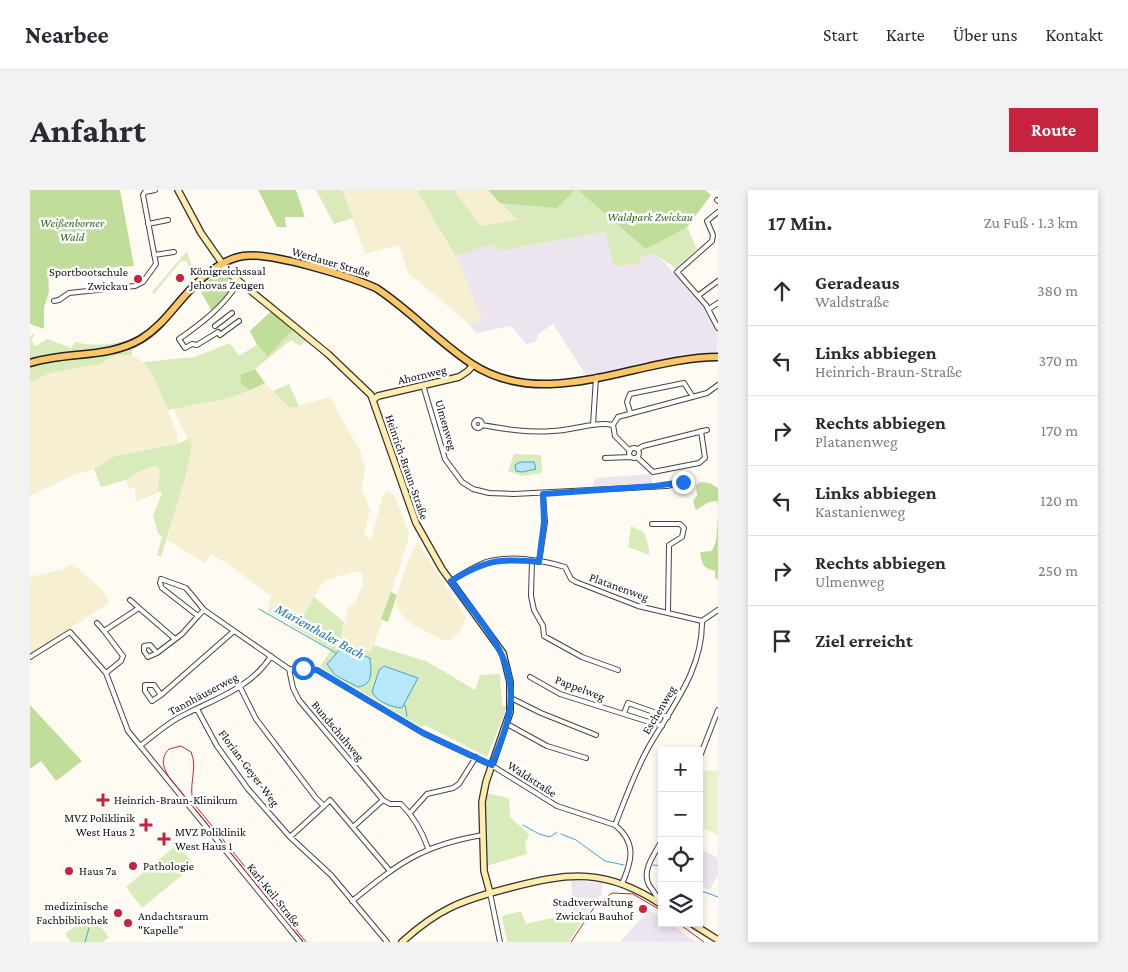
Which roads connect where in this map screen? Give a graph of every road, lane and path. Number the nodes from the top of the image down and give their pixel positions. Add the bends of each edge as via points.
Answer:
1 (155, 190) edge
2 (178, 190) edge
3 (718, 212) edge
4 (168, 220) dead end
5 (148, 224) junction
6 (174, 252) dead end
7 (154, 255) junction
8 (222, 263) junction
9 (238, 282) junction
10 (718, 282) edge
11 (699, 295) junction
12 (54, 301) dead end
13 (718, 303) edge
14 (709, 309) junction
15 (232, 313) dead end
16 (209, 317) junction
17 (239, 321) dead end
18 (215, 326) junction
19 (718, 328) edge
20 (218, 332) junction
21 (718, 357) edge
22 (30, 363) edge
23 (473, 364) junction
24 (596, 377) junction
25 (423, 384) junction
26 (718, 385) edge
27 (693, 397) junction
28 (373, 400) junction
29 (630, 412) junction
30 (482, 425) dead end
31 (593, 425) junction
32 (613, 425) junction
33 (707, 430) dead end
34 (702, 431) junction
35 (638, 449) junction
36 (630, 451) junction
37 (631, 457) junction
38 (605, 458) dead end
39 (637, 458) junction
40 (683, 482) dead end
41 (543, 494) junction
42 (652, 524) dead end
43 (532, 561) junction
44 (539, 562) junction
45 (451, 581) junction
46 (130, 600) dead end
47 (139, 608) junction
48 (204, 610) junction
49 (718, 610) edge
50 (668, 612) junction
51 (198, 616) junction
52 (702, 621) junction
53 (97, 623) dead end
54 (234, 631) junction
55 (104, 632) junction
56 (175, 639) junction
57 (156, 652) dead end
58 (271, 656) junction
59 (30, 657) edge
60 (289, 668) junction
61 (618, 670) dead end
62 (106, 673) junction
63 (530, 677) dead end
64 (240, 687) junction
65 (161, 695) junction
66 (511, 698) junction
67 (196, 709) junction
68 (718, 710) edge
69 (624, 713) junction
70 (668, 718) junction
71 (506, 724) junction
72 (662, 726) junction
73 (596, 734) dead end
74 (140, 746) junction
75 (703, 749) edge
76 (476, 757) junction
77 (586, 758) dead end
78 (492, 765) junction
79 (383, 800) junction
80 (324, 806) junction
81 (410, 813) junction
82 (615, 825) junction
83 (353, 827) junction
84 (483, 834) junction
85 (290, 837) junction
86 (428, 848) junction
87 (658, 848) edge
88 (390, 871) junction
89 (622, 884) junction
90 (490, 893) junction
91 (658, 898) edge
92 (352, 902) junction
93 (658, 903) edge
94 (697, 927) edge
95 (718, 940) edge
96 (300, 942) edge
97 (387, 942) edge
98 (402, 942) edge
99 (500, 942) edge

1 - 5 street via 143,195
2 - 8 street, Heinrich-Braun-Straße
3 - 11 street via 707,221 712,241 677,272
4 - 5 street
5 - 7 street
6 - 7 street
7 - 12 street via 155,268 140,284 69,292
8 - 9 street, Heinrich-Braun-Straße
8 - 22 main road, Werdauer Straße via 195,285 160,324 136,341 104,352
8 - 23 main road, Werdauer Straße via 242,256 268,257 362,281 388,295
9 - 16 street via 226,301
9 - 28 street, Heinrich-Braun-Straße via 328,354
10 - 11 street
11 - 14 street
13 - 14 street
14 - 19 street
15 - 18 street
16 - 18 street
16 - 20 street via 179,340 185,348 198,345
17 - 20 street via 220,335
18 - 20 street
21 - 24 main road, Werdauer Straße
23 - 24 main road, Werdauer Straße via 503,377 529,383
23 - 25 street, Ahornweg via 458,377
24 - 31 street
25 - 28 street, Ahornweg
25 - 41 street, Ulmenweg via 445,459 462,482 489,493
26 - 27 street via 708,393
27 - 29 street
27 - 29 street via 684,383 630,394 627,402
28 - 45 street, Heinrich-Braun-Straße via 416,523
29 - 32 street via 618,417
30 - 31 street via 543,432
31 - 32 street
32 - 36 street via 615,436
33 - 34 street
34 - 35 street
34 - 39 street via 705,458 699,463 653,472
35 - 36 street
35 - 39 street
36 - 37 street
37 - 38 street
37 - 39 street
40 - 41 street, Ulmenweg
41 - 44 street via 544,522
42 - 50 street via 680,524 684,528 682,537 670,545 668,551
43 - 44 street, Platanenweg
43 - 45 street, Platanenweg via 487,562
43 - 61 street via 531,596 544,636 582,658
44 - 50 street, Platanenweg via 565,567 571,579 613,598
45 - 66 street, Heinrich-Braun-Straße via 502,653
46 - 47 street
47 - 55 street
47 - 56 street
48 - 51 street
48 - 51 street, Waldstraße via 186,588 162,579 162,588
48 - 54 street, Waldstraße
49 - 52 street
50 - 52 street, Platanenweg
51 - 56 street
52 - 70 street, Eschenweg via 692,673
53 - 55 street
54 - 58 street, Waldstraße
54 - 65 street
55 - 62 street via 123,656
56 - 57 street
58 - 60 street, Waldstraße
58 - 64 street, Tannhäuserweg via 258,673
59 - 62 street, Karl-Keil-Straße via 70,632
60 - 76 street, Waldstraße via 317,670 423,733
60 - 79 street, Bundschuhweg via 299,700
62 - 74 street, Karl-Keil-Straße via 125,724
63 - 69 street, Pappelweg via 560,694
64 - 67 street, Tannhäuserweg
64 - 80 street via 256,719
65 - 65 street via 152,701 145,692 145,685 154,685
66 - 71 street, Heinrich-Braun-Straße
66 - 73 street
67 - 74 street, Tannhäuserweg via 164,727
67 - 85 street, Florian-Geyer-Weg via 217,746 248,789
68 - 75 street
69 - 70 street via 628,703
69 - 72 street, Pappelweg
70 - 72 street, Eschenweg
71 - 77 street via 547,746
71 - 78 street, Heinrich-Braun-Straße
72 - 82 street, Eschenweg via 634,777
74 - 96 street, Karl-Keil-Straße
76 - 78 street, Waldstraße
76 - 81 street via 459,784 446,791 427,794
78 - 82 street, Waldstraße via 557,806
78 - 84 street, Heinrich-Braun-Straße via 483,792
79 - 81 street, Bundschuhweg via 401,804
79 - 83 street
80 - 83 street via 330,800
80 - 85 street
81 - 86 street
82 - 89 street via 632,850
83 - 88 street
84 - 86 street
84 - 90 street, Heinrich-Braun-Straße via 484,871
85 - 92 street, Florian-Geyer-Weg via 317,861
86 - 88 street
87 - 91 street via 645,877
88 - 92 street
89 - 90 street via 590,876 563,875
89 - 93 street
90 - 98 street via 441,911
90 - 99 street
92 - 97 street, Florian-Geyer-Weg
94 - 95 street

